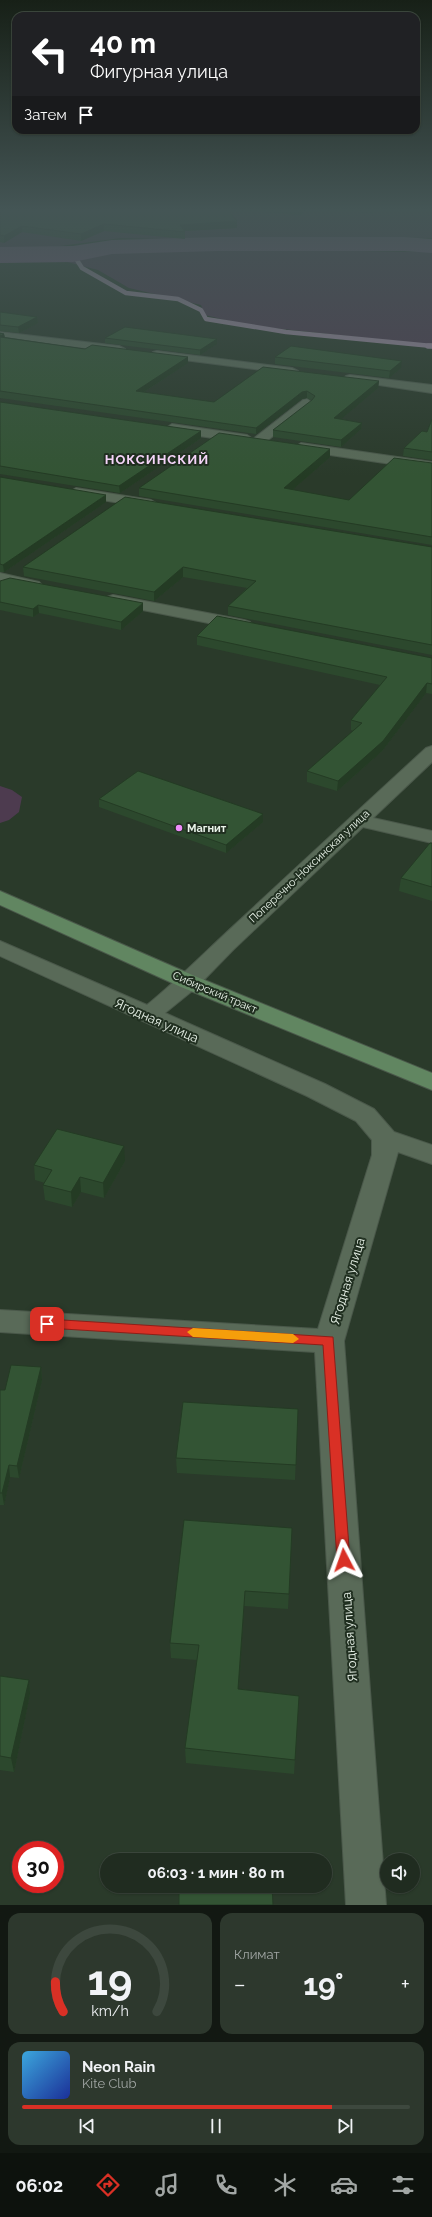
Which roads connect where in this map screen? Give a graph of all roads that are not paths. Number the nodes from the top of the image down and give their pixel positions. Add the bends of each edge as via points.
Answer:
1 (0, 335) edge
2 (307, 373) edge
3 (339, 377) edge
4 (432, 389) edge
5 (307, 403) edge
6 (163, 427) edge
7 (217, 434) junction
8 (258, 441) junction
9 (273, 443) edge
10 (288, 445) edge
11 (202, 446) edge
12 (432, 466) edge
13 (62, 489) edge
14 (138, 490) dead end
15 (125, 499) junction
16 (164, 506) edge
17 (105, 513) edge
18 (20, 571) dead end
19 (2, 581) edge
20 (53, 588) edge
21 (99, 597) edge
22 (262, 628) edge
23 (432, 752) edge
24 (357, 820) junction
25 (432, 837) edge
26 (0, 897) edge
27 (0, 948) edge
28 (189, 982) junction
29 (148, 1016) junction
30 (432, 1082) edge
31 (385, 1138) junction
32 (432, 1155) edge
33 (0, 1321) edge
34 (329, 1341) junction
35 (366, 1905) edge

1 - 2 street
3 - 4 street
5 - 8 street
6 - 7 street
7 - 8 street
7 - 11 street
8 - 9 street
10 - 12 street
13 - 15 street
14 - 15 street
15 - 16 street
15 - 17 street
18 - 19 street
19 - 20 street
21 - 22 street
23 - 24 street, Поперечно-Ноксинская улица
24 - 25 street
24 - 28 street, Поперечно-Ноксинская улица
26 - 28 main road, Сибирский тракт
27 - 29 street, Ягодная улица
28 - 29 street, Поперечно-Ноксинская улица
28 - 30 main road, Сибирский тракт
29 - 31 street, Ягодная улица via 316,1090 365,1115
31 - 32 street
31 - 34 street, Ягодная улица via 385,1155
33 - 34 street
34 - 35 street, Ягодная улица

